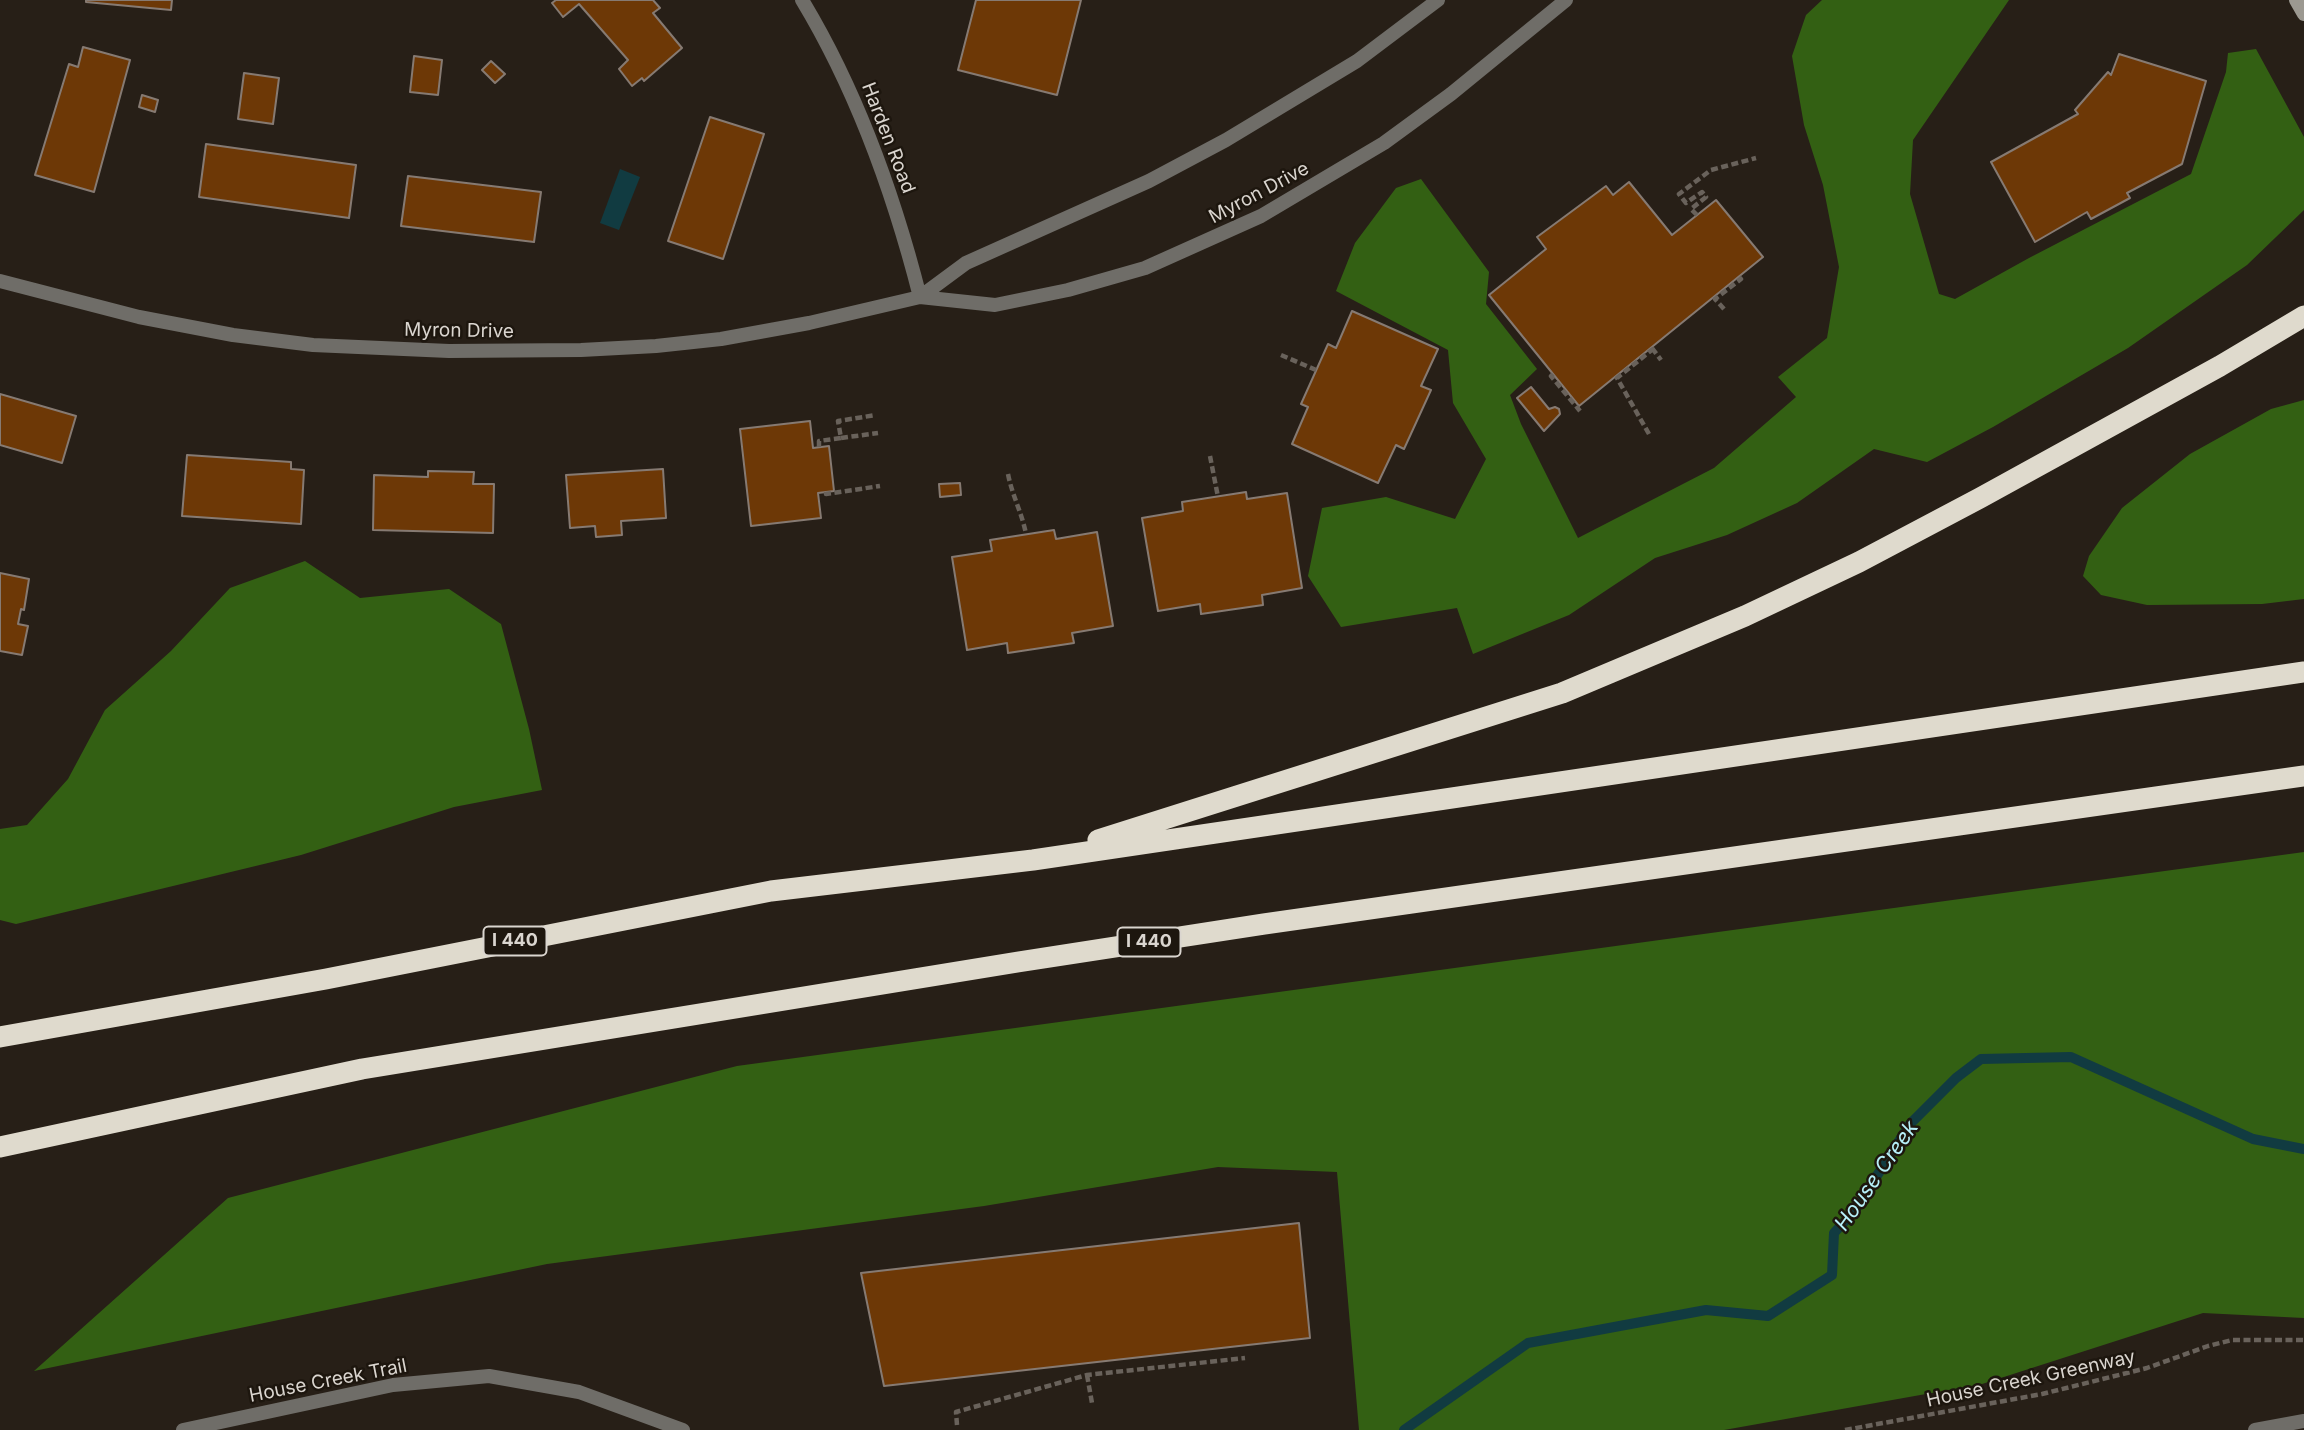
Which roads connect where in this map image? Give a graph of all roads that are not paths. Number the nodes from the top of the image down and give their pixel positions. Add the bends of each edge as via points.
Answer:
1 (802, 0) edge
2 (1438, 0) edge
3 (1566, 0) edge
4 (2296, 0) edge
5 (2304, 14) edge
6 (0, 281) edge
7 (920, 297) junction
8 (2304, 316) edge
9 (2304, 672) edge
10 (2304, 776) edge
11 (1033, 860) junction
12 (0, 1037) edge
13 (0, 1147) edge
14 (2304, 1421) edge
15 (183, 1430) edge
16 (683, 1430) edge
17 (2255, 1430) edge

1 - 7 street, Harden Road via 841,69 905,242
2 - 7 street, Myron Drive via 1357,61 1226,140 1149,181 966,263
3 - 7 street, Myron Drive via 1384,143 1261,216 1198,245 1145,268 995,305
4 - 5 main road
6 - 7 street, Myron Drive via 139,317 233,335 313,345 449,351 581,351 695,342 809,323
8 - 11 highway via 1980,498 1745,616 1562,692
9 - 11 highway, I 440
10 - 13 highway, I 440 via 1004,965 362,1069
11 - 12 highway, I 440 via 771,891 326,979
14 - 17 street
15 - 16 street, House Creek Trail via 393,1385 489,1377 579,1392

